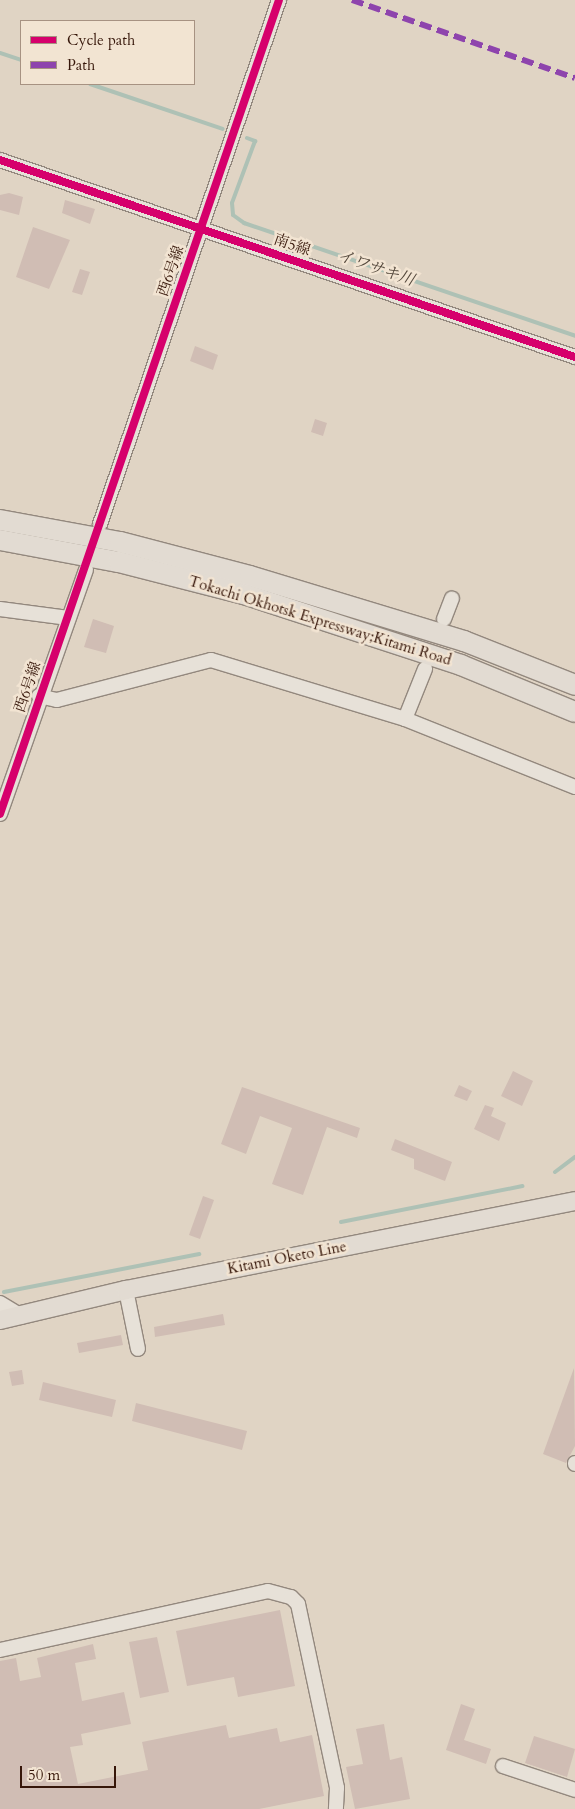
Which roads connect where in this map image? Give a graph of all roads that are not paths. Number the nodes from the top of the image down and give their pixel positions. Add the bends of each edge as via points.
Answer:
1 (279, 0) edge
2 (0, 160) edge
3 (200, 227) junction
4 (575, 357) edge
5 (0, 520) edge
6 (100, 524) dead end
7 (0, 540) edge
8 (86, 570) dead end
9 (452, 598) dead end
10 (0, 609) edge
11 (68, 618) junction
12 (444, 619) dead end
13 (425, 669) dead end
14 (575, 685) edge
15 (39, 696) junction
16 (575, 712) edge
17 (406, 719) junction
18 (575, 787) edge
19 (0, 814) edge
20 (575, 1201) edge
21 (126, 1290) junction
22 (0, 1303) edge
23 (22, 1316) junction
24 (0, 1320) edge
25 (138, 1349) dead end
26 (0, 1650) edge
27 (503, 1766) dead end
28 (575, 1790) edge
29 (336, 1809) edge

1 - 3 street, 西6号線
2 - 3 street, 南5線
3 - 4 street, 南5線
3 - 6 street, 西6号線
5 - 14 highway, Tokachi Okhotsk Expressway;Kitami Road via 120,542 250,576 464,641
7 - 16 highway, Tokachi Okhotsk Expressway;Kitami Road via 119,562 244,594 461,665
8 - 11 street, 西6号線
9 - 12 street
10 - 11 street
11 - 15 street, 西6号線
13 - 17 street
15 - 17 street via 57,700 211,660
15 - 19 street, 西6号線
17 - 18 street
20 - 21 main road, Kitami Oketo Line
21 - 23 main road, Kitami Oketo Line
21 - 25 street
22 - 23 street
23 - 24 main road, Kitami Oketo Line
26 - 29 street via 268,1591 291,1597 298,1604 335,1778
27 - 28 street

